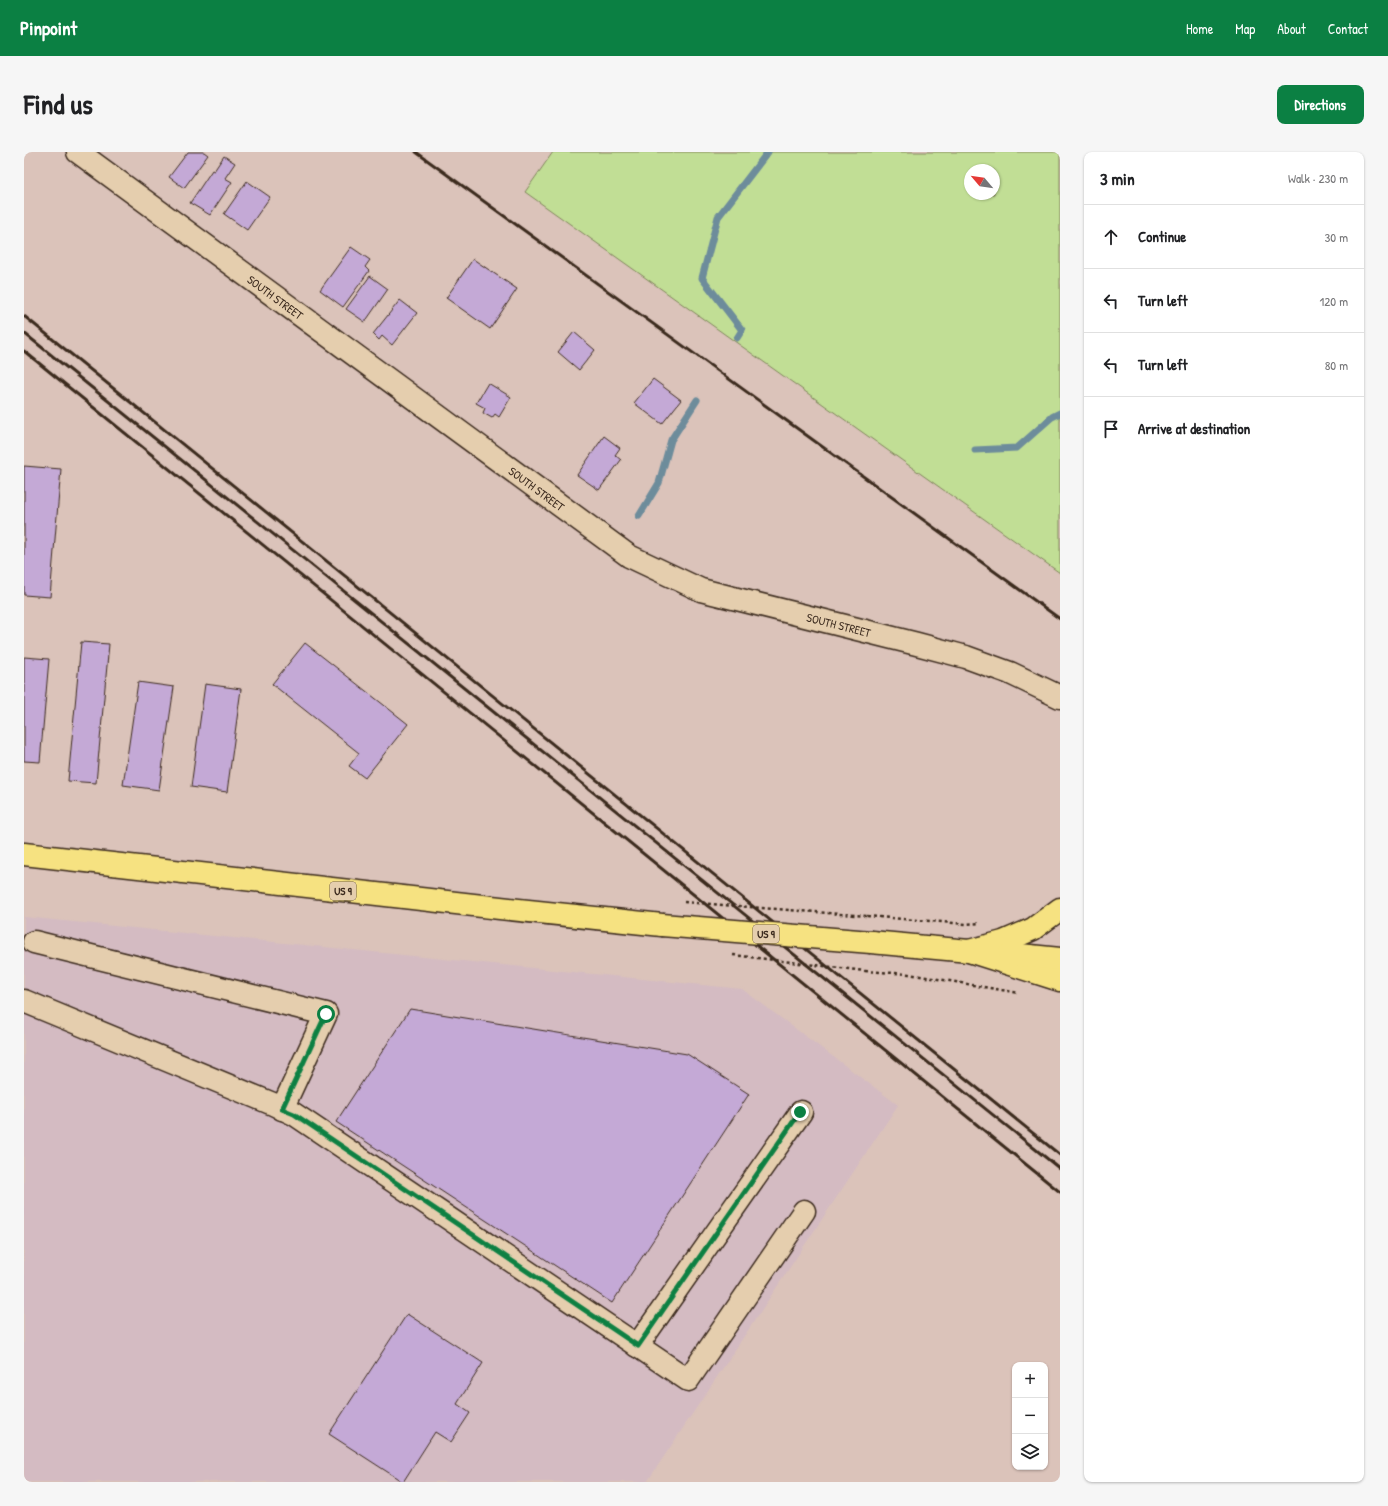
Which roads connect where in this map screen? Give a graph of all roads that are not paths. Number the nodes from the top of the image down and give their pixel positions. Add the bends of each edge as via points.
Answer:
1 (78, 152) edge
2 (1060, 697) edge
3 (24, 854) edge
4 (1060, 909) edge
5 (34, 942) dead end
6 (969, 951) junction
7 (1060, 959) edge
8 (1060, 980) edge
9 (24, 1001) edge
10 (282, 1109) junction
11 (800, 1112) dead end
12 (804, 1211) dead end
13 (638, 1346) junction

1 - 2 street, SOUTH STREET via 629,556 701,590 966,657 1010,673
3 - 6 main road, US 9, bridge via 662,925
4 - 6 main road via 1033,929 1003,942
5 - 10 street via 326,1014
6 - 7 main road, US 9
6 - 8 main road
9 - 10 street
10 - 13 street via 294,1114
11 - 13 street
12 - 13 street via 688,1380

